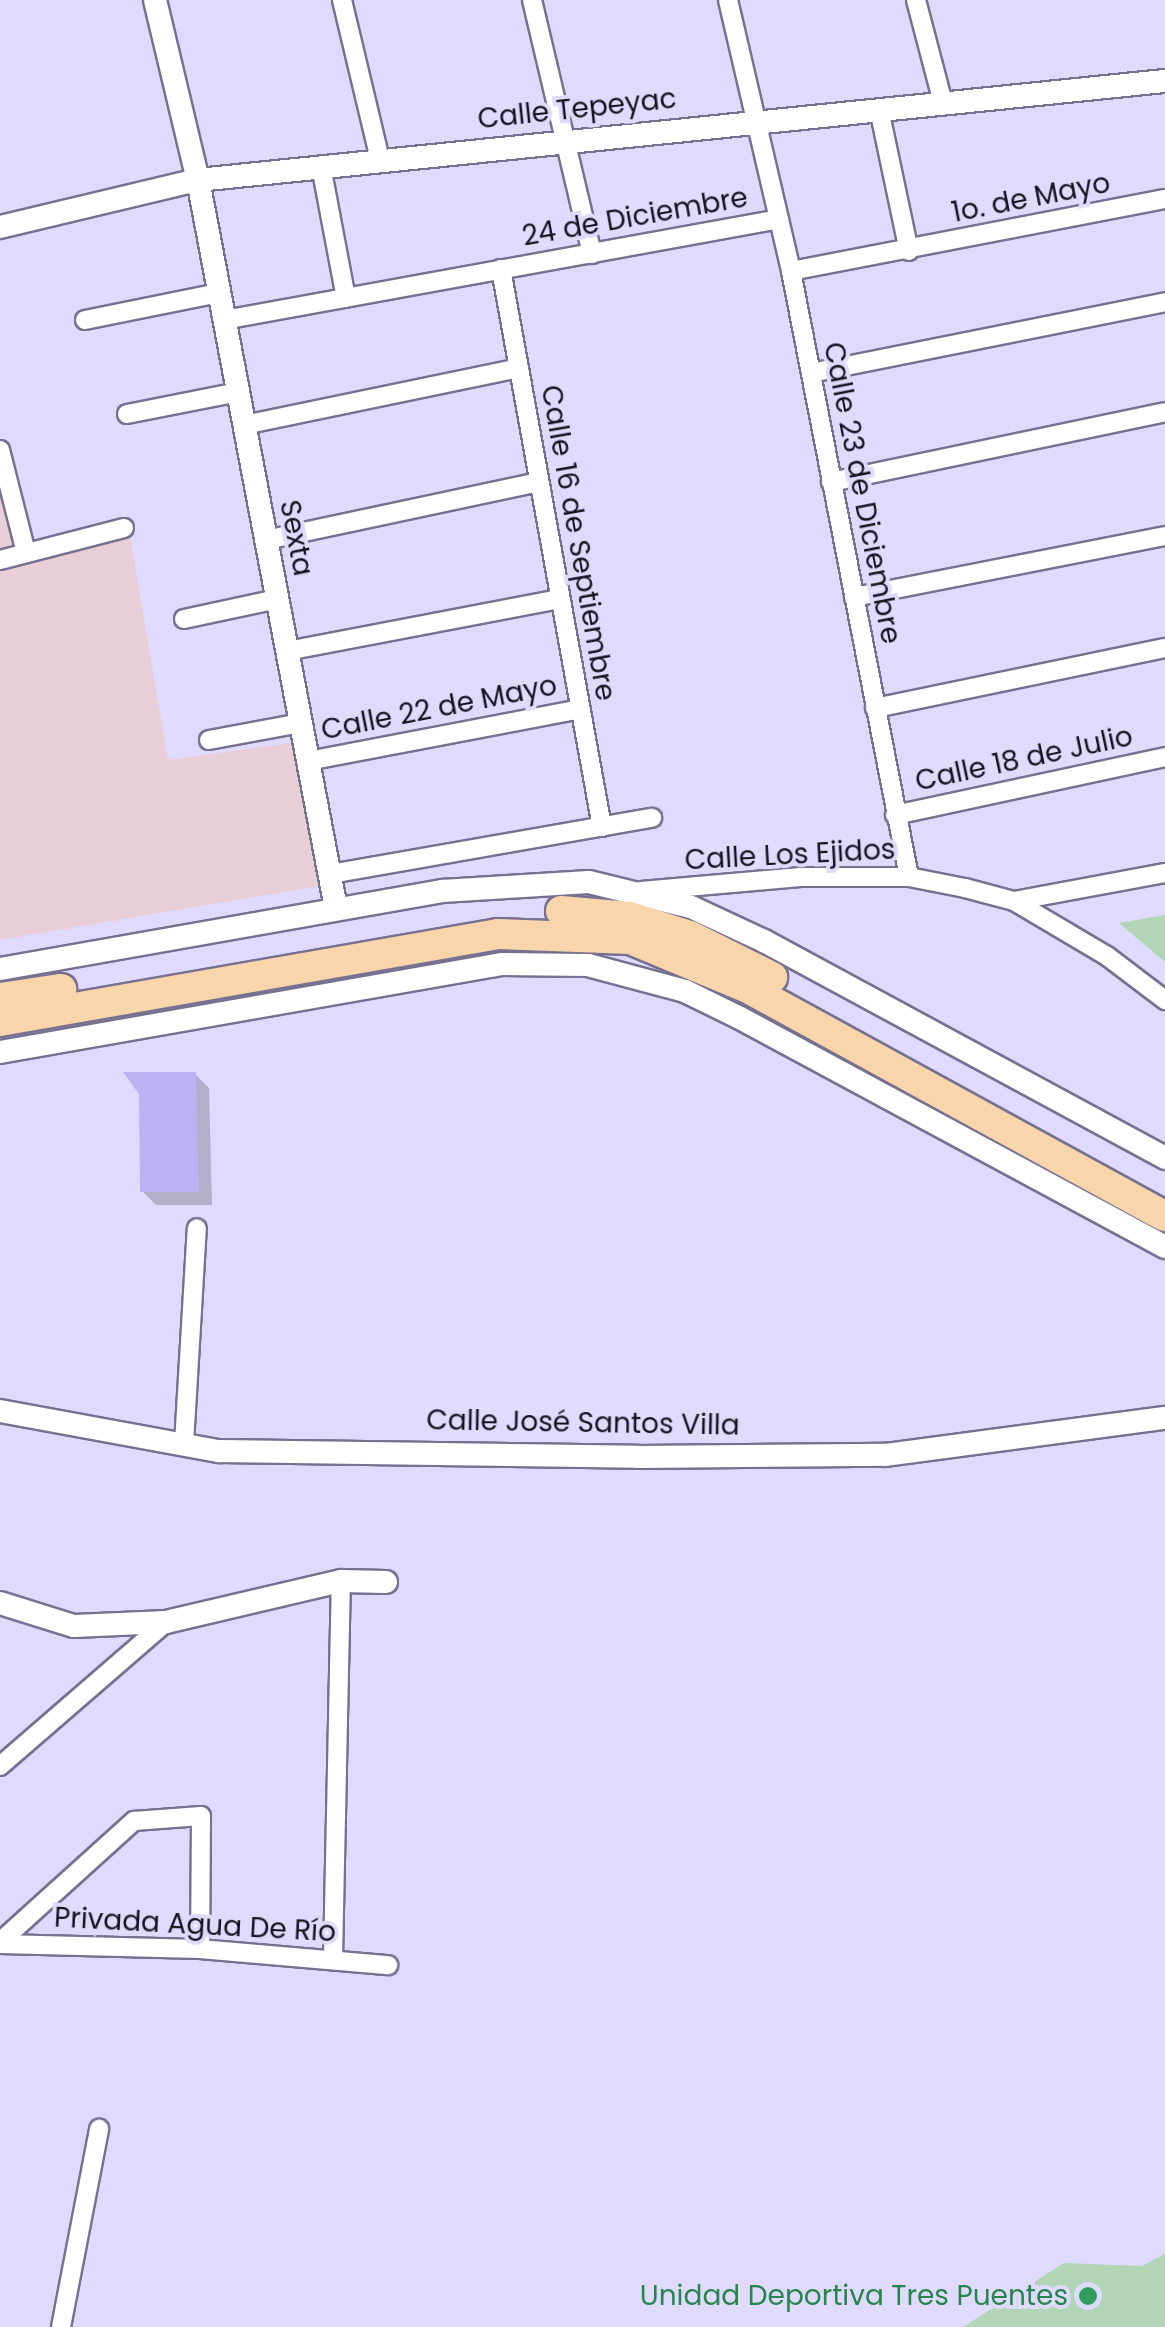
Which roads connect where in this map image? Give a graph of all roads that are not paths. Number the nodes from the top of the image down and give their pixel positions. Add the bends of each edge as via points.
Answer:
1 (155, 0) edge
2 (342, 0) edge
3 (532, 0) edge
4 (728, 0) edge
5 (916, 0) edge
6 (1165, 82) edge
7 (943, 103) junction
8 (880, 108) junction
9 (759, 121) junction
10 (566, 140) junction
11 (380, 159) junction
12 (322, 166) junction
13 (198, 180) junction
14 (1165, 199) edge
15 (780, 219) junction
16 (0, 228) edge
17 (909, 251) junction
18 (592, 254) junction
19 (501, 269) junction
20 (791, 271) junction
21 (219, 293) junction
22 (346, 298) junction
23 (1165, 302) edge
24 (85, 320) dead end
25 (224, 320) junction
26 (519, 368) junction
27 (810, 373) junction
28 (238, 392) junction
29 (1165, 412) edge
30 (127, 414) dead end
31 (244, 425) junction
32 (0, 450) edge
33 (539, 482) junction
34 (832, 482) junction
35 (124, 528) dead end
36 (1165, 536) edge
37 (266, 540) junction
38 (26, 553) junction
39 (0, 560) edge
40 (854, 597) junction
41 (278, 599) junction
42 (560, 599) junction
43 (184, 618) dead end
44 (1165, 648) edge
45 (287, 651) junction
46 (875, 708) junction
47 (580, 709) junction
48 (301, 723) junction
49 (209, 740) dead end
50 (1165, 758) edge
51 (308, 761) junction
52 (895, 815) junction
53 (652, 818) dead end
54 (602, 827) junction
55 (1165, 873) edge
56 (330, 874) junction
57 (909, 876) junction
58 (625, 892) junction
59 (1014, 901) junction
60 (336, 908) junction
61 (0, 969) edge
62 (0, 986) edge
63 (32, 994) junction
64 (0, 998) edge
65 (1165, 1000) edge
66 (0, 1020) edge
67 (0, 1052) edge
68 (1165, 1158) edge
69 (1165, 1192) edge
70 (1165, 1216) edge
71 (197, 1228) dead end
72 (1165, 1246) edge
73 (0, 1412) edge
74 (1165, 1418) edge
75 (184, 1444) junction
76 (341, 1581) junction
77 (386, 1582) dead end
78 (0, 1603) edge
79 (166, 1622) junction
80 (0, 1766) edge
81 (0, 1943) edge
82 (200, 1949) junction
83 (333, 1958) junction
84 (388, 1966) dead end
85 (99, 2129) dead end
86 (61, 2327) edge

1 - 13 street, Sexta
2 - 11 street
3 - 10 street
4 - 9 street, Calle 23 de Diciembre
5 - 7 street
6 - 7 street, Calle Tepeyac
7 - 8 street, Calle Tepeyac
8 - 9 street, Calle Tepeyac
8 - 17 street
9 - 10 street, Calle Tepeyac
9 - 15 street, Calle 23 de Diciembre
10 - 11 street, Calle Tepeyac
10 - 18 street
11 - 12 street, Calle Tepeyac
12 - 13 street, Calle Tepeyac
12 - 22 street
13 - 16 street, Calle Tepeyac
13 - 21 street, Sexta
14 - 17 street, 1o. de Mayo
15 - 18 street, 24 de Diciembre
15 - 20 street, Calle 23 de Diciembre
17 - 20 street, 1o. de Mayo
18 - 19 street, 24 de Diciembre
19 - 22 street, 24 de Diciembre
19 - 26 street, Calle 16 de Septiembre
20 - 27 street, Calle 23 de Diciembre
21 - 24 street
21 - 25 street, Sexta
22 - 25 street, 24 de Diciembre
23 - 27 street
25 - 28 street, Sexta
26 - 31 street
26 - 33 street, Calle 16 de Septiembre
27 - 34 street, Calle 23 de Diciembre
28 - 30 street
28 - 31 street, Sexta
29 - 34 street
31 - 37 street, Sexta
32 - 38 street
33 - 37 street
33 - 42 street, Calle 16 de Septiembre
34 - 40 street, Calle 23 de Diciembre
35 - 38 street
36 - 40 street
37 - 41 street, Sexta
38 - 39 street
40 - 46 street, Calle 23 de Diciembre
41 - 43 street
41 - 45 street, Sexta
42 - 45 street
42 - 47 street, Calle 16 de Septiembre
44 - 46 street
45 - 48 street, Sexta
46 - 52 street, Calle 23 de Diciembre
47 - 51 street, Calle 22 de Mayo
47 - 54 street, Calle 16 de Septiembre
48 - 49 street
48 - 51 street, Sexta
50 - 52 street, Calle 18 de Julio
51 - 56 street, Sexta
52 - 57 street, Calle 23 de Diciembre
53 - 54 street
54 - 56 street
55 - 59 street
56 - 60 street, Sexta
57 - 58 street, Calle Los Ejidos via 800,876
57 - 59 street, Calle Los Ejidos
58 - 60 street via 539,881
58 - 68 street via 691,907 764,941
59 - 65 street, Calle Los Ejidos
60 - 61 street
62 - 63 main road
63 - 64 main road
63 - 69 main road via 496,914 630,918 690,936 756,969
66 - 70 main road via 498,934 630,939 748,988
67 - 72 street via 502,964 588,965 699,998
71 - 75 street
73 - 75 street, Calle José Santos Villa
74 - 75 street, Calle José Santos Villa via 886,1455 220,1451
76 - 77 street
76 - 79 street
76 - 83 street
78 - 79 street via 74,1626
79 - 80 street
81 - 82 street, Privada Agua De Río
81 - 82 street via 134,1821 201,1816
82 - 83 street, Privada Agua De Río
83 - 84 street, Privada Agua De Río
85 - 86 street

